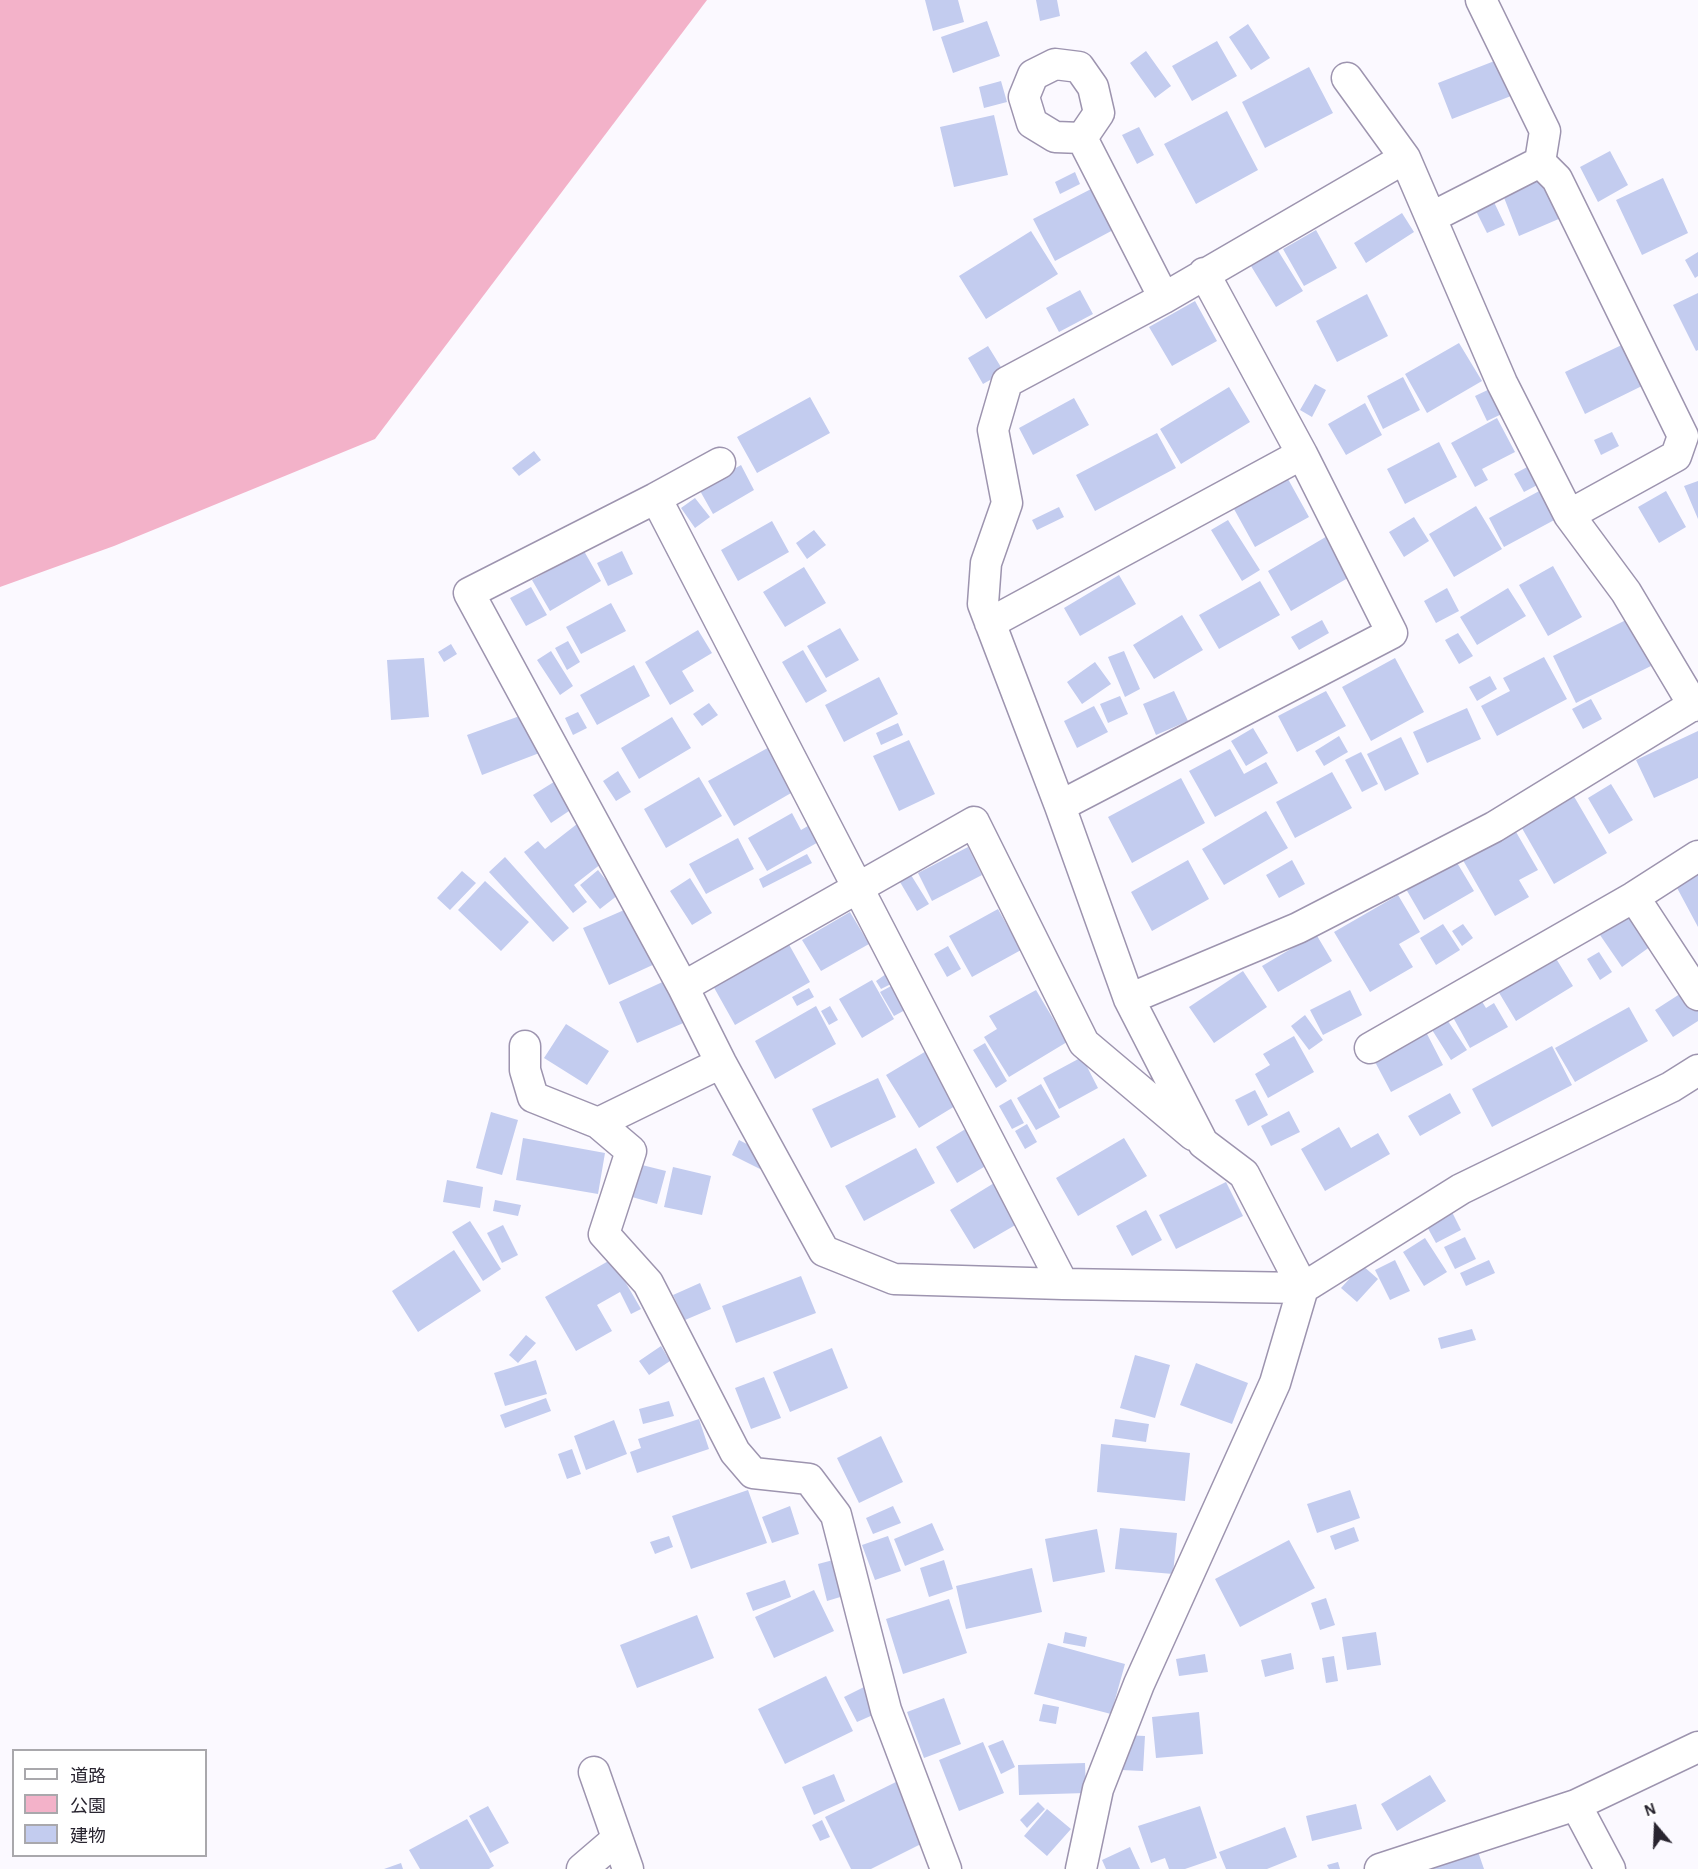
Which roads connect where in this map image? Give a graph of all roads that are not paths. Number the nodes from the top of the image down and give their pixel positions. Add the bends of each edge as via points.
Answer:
1 (1481, 0) edge
2 (1347, 78) dead end
3 (1082, 138) dead end
4 (1405, 158) junction
5 (1540, 162) junction
6 (1432, 217) junction
7 (1204, 273) junction
8 (1164, 298) junction
9 (1302, 454) junction
10 (720, 464) dead end
11 (656, 498) junction
12 (1569, 514) junction
13 (990, 623) junction
14 (1696, 704) edge
15 (1060, 806) junction
16 (1698, 856) edge
17 (859, 888) junction
18 (1634, 897) junction
19 (683, 987) junction
20 (1698, 994) edge
21 (1129, 999) junction
22 (525, 1046) dead end
23 (1370, 1048) dead end
24 (720, 1063) junction
25 (1698, 1070) edge
26 (598, 1123) junction
27 (1203, 1143) junction
28 (1063, 1284) junction
29 (1303, 1288) junction
30 (1698, 1747) edge
31 (594, 1772) dead end
32 (1576, 1805) junction
33 (617, 1839) junction
34 (582, 1869) edge
35 (628, 1869) edge
36 (946, 1869) edge
37 (1081, 1869) edge
38 (1380, 1869) edge
39 (1610, 1869) edge

1 - 5 street via 1545,131
2 - 4 street
3 - 8 street
4 - 6 street
4 - 7 street
5 - 6 street
5 - 12 street via 1557,179 1683,436 1676,456
6 - 12 street via 1502,383
7 - 8 street
7 - 9 street
8 - 13 street via 1007,382 993,430 1007,502 986,562 983,604
9 - 13 street
9 - 15 street via 1392,633
10 - 11 street
11 - 17 street
11 - 19 street via 469,593
12 - 14 street via 1626,591
13 - 15 street
14 - 21 street via 1484,833 1298,928
15 - 21 street
16 - 18 street
17 - 19 street
17 - 27 street via 974,822 1084,1043
17 - 28 street
18 - 20 street
18 - 23 street
19 - 24 street
21 - 27 street
22 - 26 street via 525,1070 533,1097
24 - 26 street
24 - 28 street via 824,1251 894,1279
25 - 29 street via 1671,1088 1461,1189
26 - 36 street via 631,1151 604,1234 648,1283 735,1452 753,1473 810,1479 836,1515 886,1710
27 - 29 street via 1244,1173
28 - 29 street
29 - 37 street via 1275,1383 1139,1684 1098,1789
30 - 32 street
31 - 33 street
32 - 38 street
32 - 39 street
33 - 34 street
33 - 35 street

